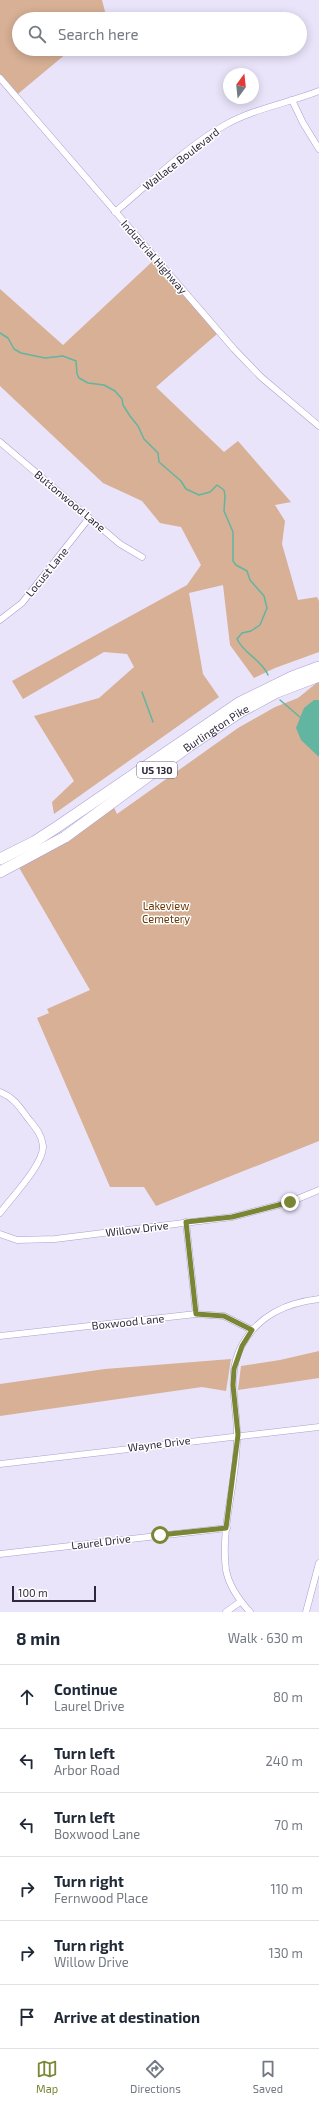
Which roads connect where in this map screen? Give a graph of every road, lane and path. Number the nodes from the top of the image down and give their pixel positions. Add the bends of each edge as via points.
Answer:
1 (0, 78) edge
2 (319, 91) edge
3 (292, 100) junction
4 (319, 149) edge
5 (115, 212) junction
6 (319, 426) edge
7 (1, 445) edge
8 (89, 518) junction
9 (142, 557) dead end
10 (0, 620) edge
11 (319, 667) edge
12 (319, 676) edge
13 (0, 859) edge
14 (0, 872) edge
15 (0, 1092) edge
16 (319, 1190) edge
17 (0, 1213) edge
18 (186, 1222) junction
19 (0, 1234) edge
20 (319, 1299) edge
21 (196, 1314) junction
22 (252, 1330) junction
23 (0, 1336) edge
24 (319, 1427) edge
25 (238, 1435) junction
26 (0, 1464) edge
27 (226, 1528) junction
28 (0, 1554) edge
29 (319, 1563) edge
30 (240, 1602) junction
31 (226, 1612) edge
32 (250, 1612) edge
33 (306, 1612) edge

1 - 5 street, Industrial Highway
2 - 3 street, Wallace Boulevard
3 - 4 street
3 - 5 street, Wallace Boulevard via 240,118 218,129
5 - 6 street, Industrial Highway via 234,350 261,377
7 - 8 street, Buttonwood Lane
8 - 9 street, Buttonwood Lane via 120,544
8 - 10 street, Locust Lane via 22,603
11 - 13 highway, Burlington Pike / US 130 via 239,703 58,827
12 - 14 highway, Burlington Pike / US 130 via 277,692 240,712 189,746 76,830 50,847
15 - 17 street via 16,1102 39,1132 43,1145 40,1160
16 - 18 street, Willow Drive via 290,1202 232,1217
18 - 19 street, Willow Drive via 42,1240 17,1240
18 - 21 street
20 - 22 street via 281,1307
21 - 22 street, Boxwood Lane via 224,1316
21 - 23 street, Boxwood Lane
22 - 25 street via 242,1346 234,1369
24 - 25 street, Wayne Drive
25 - 26 street, Wayne Drive
25 - 27 street
27 - 28 street, Laurel Drive
27 - 30 street via 226,1572
29 - 33 street
30 - 31 street
30 - 32 street

